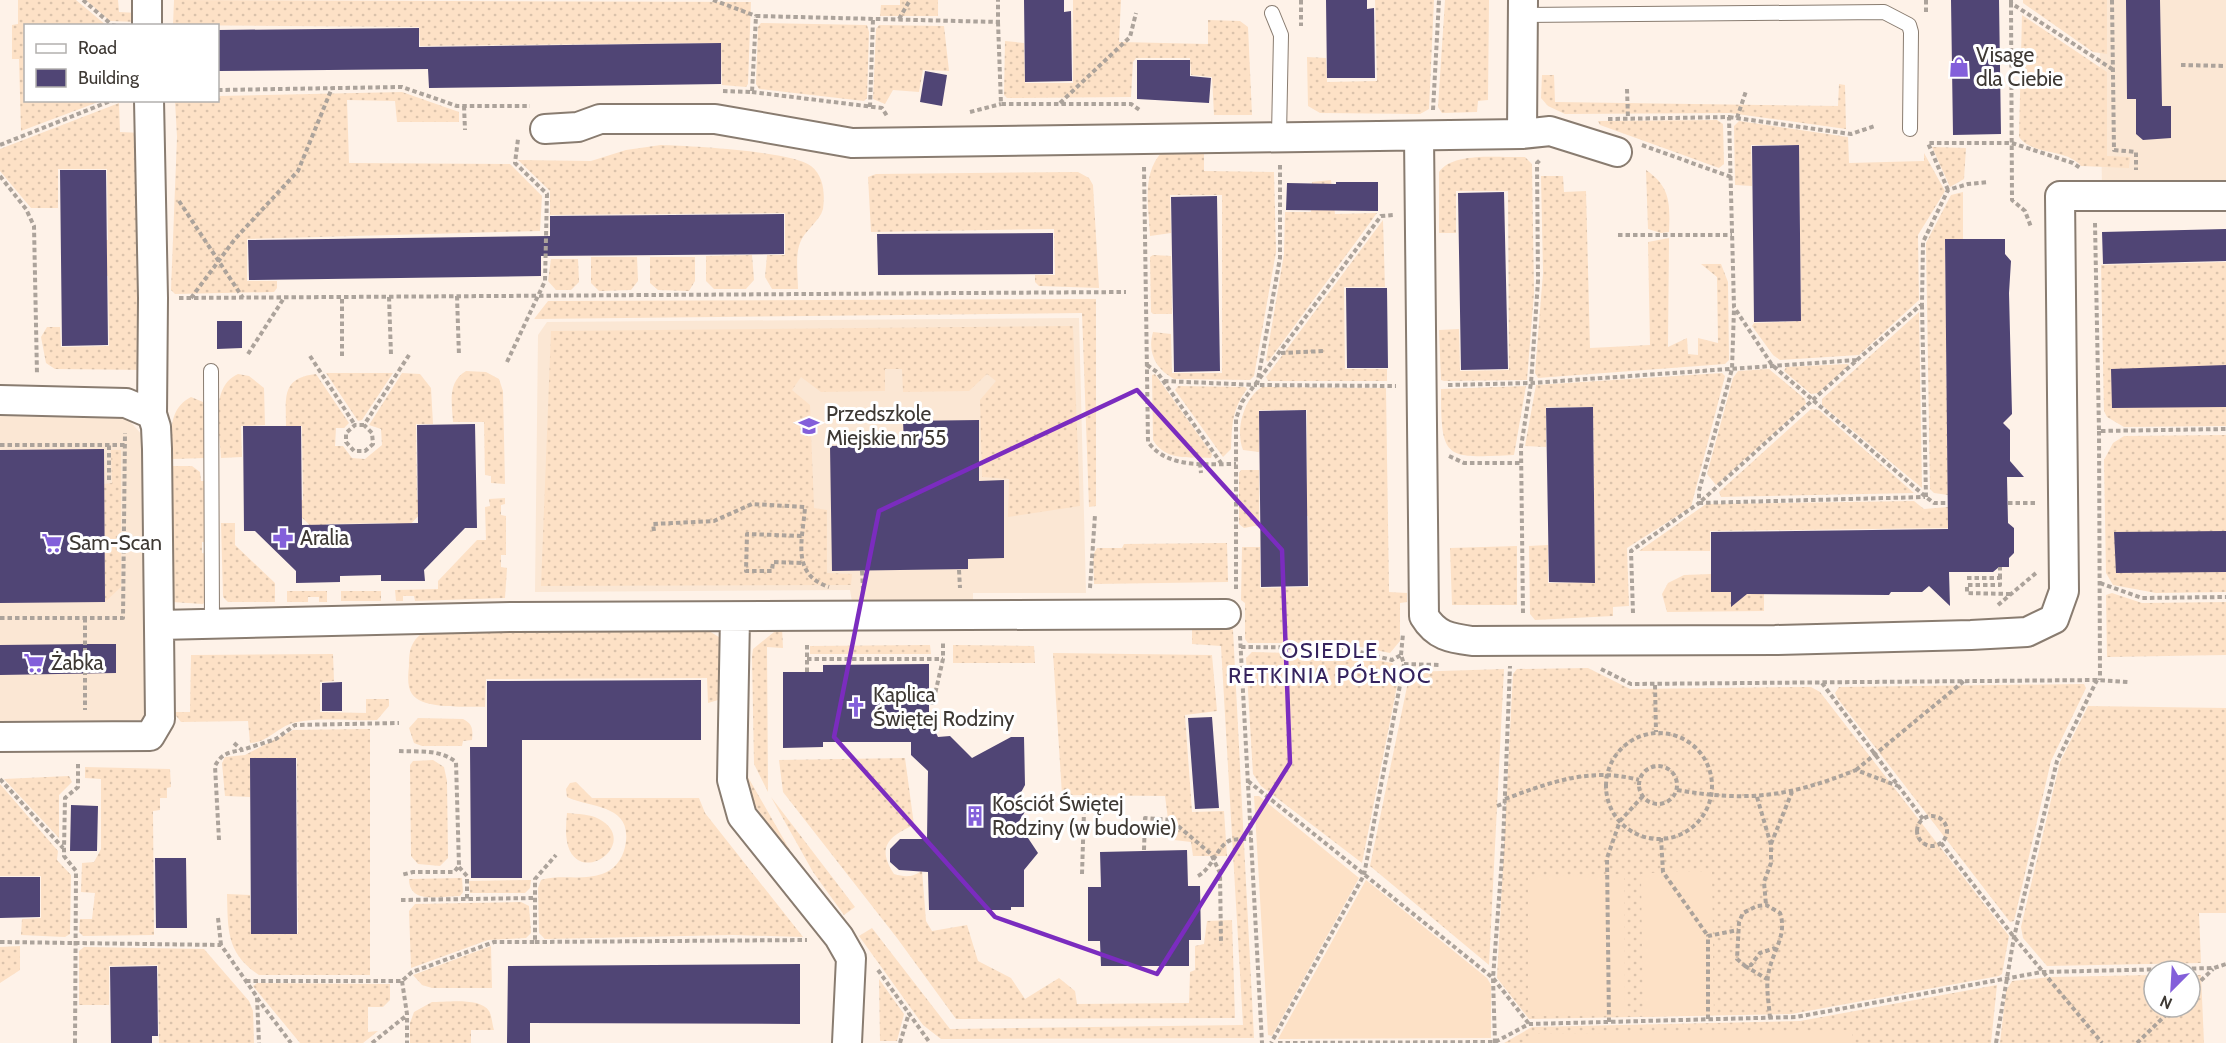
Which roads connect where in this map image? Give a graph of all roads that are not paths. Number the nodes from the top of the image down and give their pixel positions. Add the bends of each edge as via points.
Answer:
1 (147, 0) edge
2 (1523, 7) edge
3 (1272, 13) dead end
4 (147, 24) edge
5 (149, 102) edge
6 (529, 119) road end
7 (1910, 129) dead end
8 (1522, 134) junction
9 (1280, 135) junction
10 (1427, 136) junction
11 (1626, 147) road end
12 (2226, 196) edge
13 (211, 371) dead end
14 (0, 400) edge
15 (152, 414) junction
16 (1234, 610) road end
17 (735, 617) junction
18 (212, 624) junction
19 (159, 625) junction
20 (0, 737) edge
21 (847, 1043) edge

1 - 4 street
2 - 7 lane via 1884,12 1909,25 1911,32
2 - 8 street
3 - 9 lane via 1281,35
5 - 15 street
6 - 9 street via 578,128 600,119 715,119 852,143 1146,126
8 - 10 street
8 - 11 street via 1550,131
9 - 10 street
10 - 12 street via 1418,214 1424,616 1431,628 1444,637 1472,641 1516,658 1633,641 2027,632 2054,619 2064,591 2060,196
13 - 18 lane
14 - 15 street via 126,402
15 - 19 street via 156,438
16 - 17 street
17 - 18 street via 398,618
17 - 21 street via 732,780 742,816 839,937 850,958
18 - 19 street
19 - 20 street via 160,719 150,736

